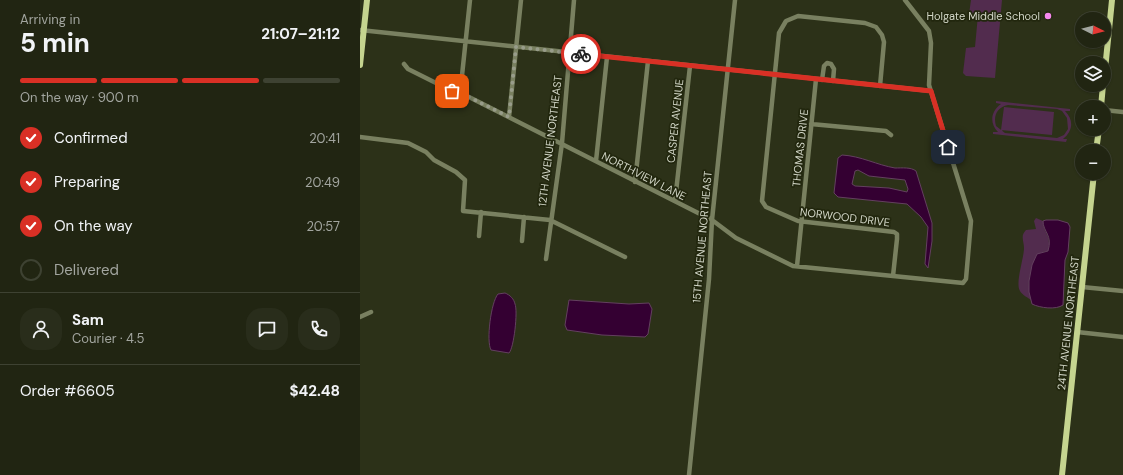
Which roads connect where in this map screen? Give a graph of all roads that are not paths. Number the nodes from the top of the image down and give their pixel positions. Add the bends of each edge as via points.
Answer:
1 (367, 0) edge
2 (470, 0) edge
3 (521, 0) edge
4 (574, 0) edge
5 (735, 0) edge
6 (905, 0) edge
7 (1112, 0) edge
8 (362, 30) edge
9 (465, 42) junction
10 (516, 47) junction
11 (569, 53) junction
12 (1106, 56) edge
13 (607, 57) junction
14 (648, 61) junction
15 (404, 64) dead end
16 (360, 65) edge
17 (690, 66) junction
18 (728, 70) junction
19 (774, 75) junction
20 (819, 79) junction
21 (833, 81) junction
22 (880, 86) junction
23 (461, 90) junction
24 (931, 91) junction
25 (1111, 111) edge
26 (1123, 112) edge
27 (509, 117) junction
28 (811, 124) junction
29 (891, 135) dead end
30 (360, 137) edge
31 (562, 143) junction
32 (596, 161) junction
33 (1093, 180) edge
34 (636, 182) junction
35 (675, 201) junction
36 (481, 212) junction
37 (524, 217) junction
38 (550, 220) junction
39 (712, 220) junction
40 (801, 222) junction
41 (479, 236) dead end
42 (522, 241) dead end
43 (625, 257) dead end
44 (546, 259) dead end
45 (797, 266) junction
46 (893, 276) junction
47 (1082, 287) junction
48 (1123, 291) edge
49 (371, 312) dead end
50 (360, 317) edge
51 (1077, 332) junction
52 (1123, 337) edge
53 (689, 475) edge
54 (1062, 475) edge

1 - 8 main road
2 - 9 street
3 - 10 street
4 - 11 street, 12TH AVENUE NORTHEAST
5 - 18 street, 15TH AVENUE NORTHEAST
6 - 24 street via 929,31
7 - 12 main road
8 - 9 street
8 - 16 main road
9 - 10 street
9 - 23 street
10 - 11 street
10 - 27 street
11 - 13 street
11 - 31 street, 12TH AVENUE NORTHEAST
13 - 14 street
13 - 32 street
14 - 17 street
14 - 34 street
15 - 23 street via 408,69 452,91
17 - 18 street
17 - 35 street, CASPER AVENUE
18 - 19 street
18 - 39 street, 15TH AVENUE NORTHEAST
19 - 20 street
19 - 22 street via 780,28 789,19 798,16 857,22 873,26 884,38
19 - 40 street, NORWOOD DRIVE via 762,201 766,206
20 - 21 street
20 - 21 street, THOMAS DRIVE via 824,66 831,64 834,67
20 - 28 street, THOMAS DRIVE
21 - 22 street
22 - 24 street
23 - 27 street, NORTHVIEW LANE
24 - 46 street, NORTHVIEW LANE via 971,221 966,279 964,283
25 - 26 street
27 - 31 street, NORTHVIEW LANE
28 - 29 street via 886,132
28 - 40 street, THOMAS DRIVE
30 - 36 street via 408,143 426,152 465,180 463,210
31 - 32 street, NORTHVIEW LANE
31 - 38 street, 12TH AVENUE NORTHEAST
32 - 34 street, NORTHVIEW LANE
33 - 47 main road, 24TH AVENUE NORTHEAST
34 - 35 street, NORTHVIEW LANE
35 - 39 street, NORTHVIEW LANE
36 - 37 street
36 - 41 street
37 - 38 street
37 - 42 street
38 - 43 street
38 - 44 street, 12TH AVENUE NORTHEAST
39 - 45 street, NORTHVIEW LANE via 736,238
39 - 53 street, 15TH AVENUE NORTHEAST via 709,279
40 - 45 street, THOMAS DRIVE
40 - 46 street, NORWOOD DRIVE via 894,232 897,239
45 - 46 street, NORTHVIEW LANE
47 - 48 street
47 - 51 main road, 24TH AVENUE NORTHEAST
49 - 50 street
51 - 52 street
51 - 54 main road, 24TH AVENUE NORTHEAST

